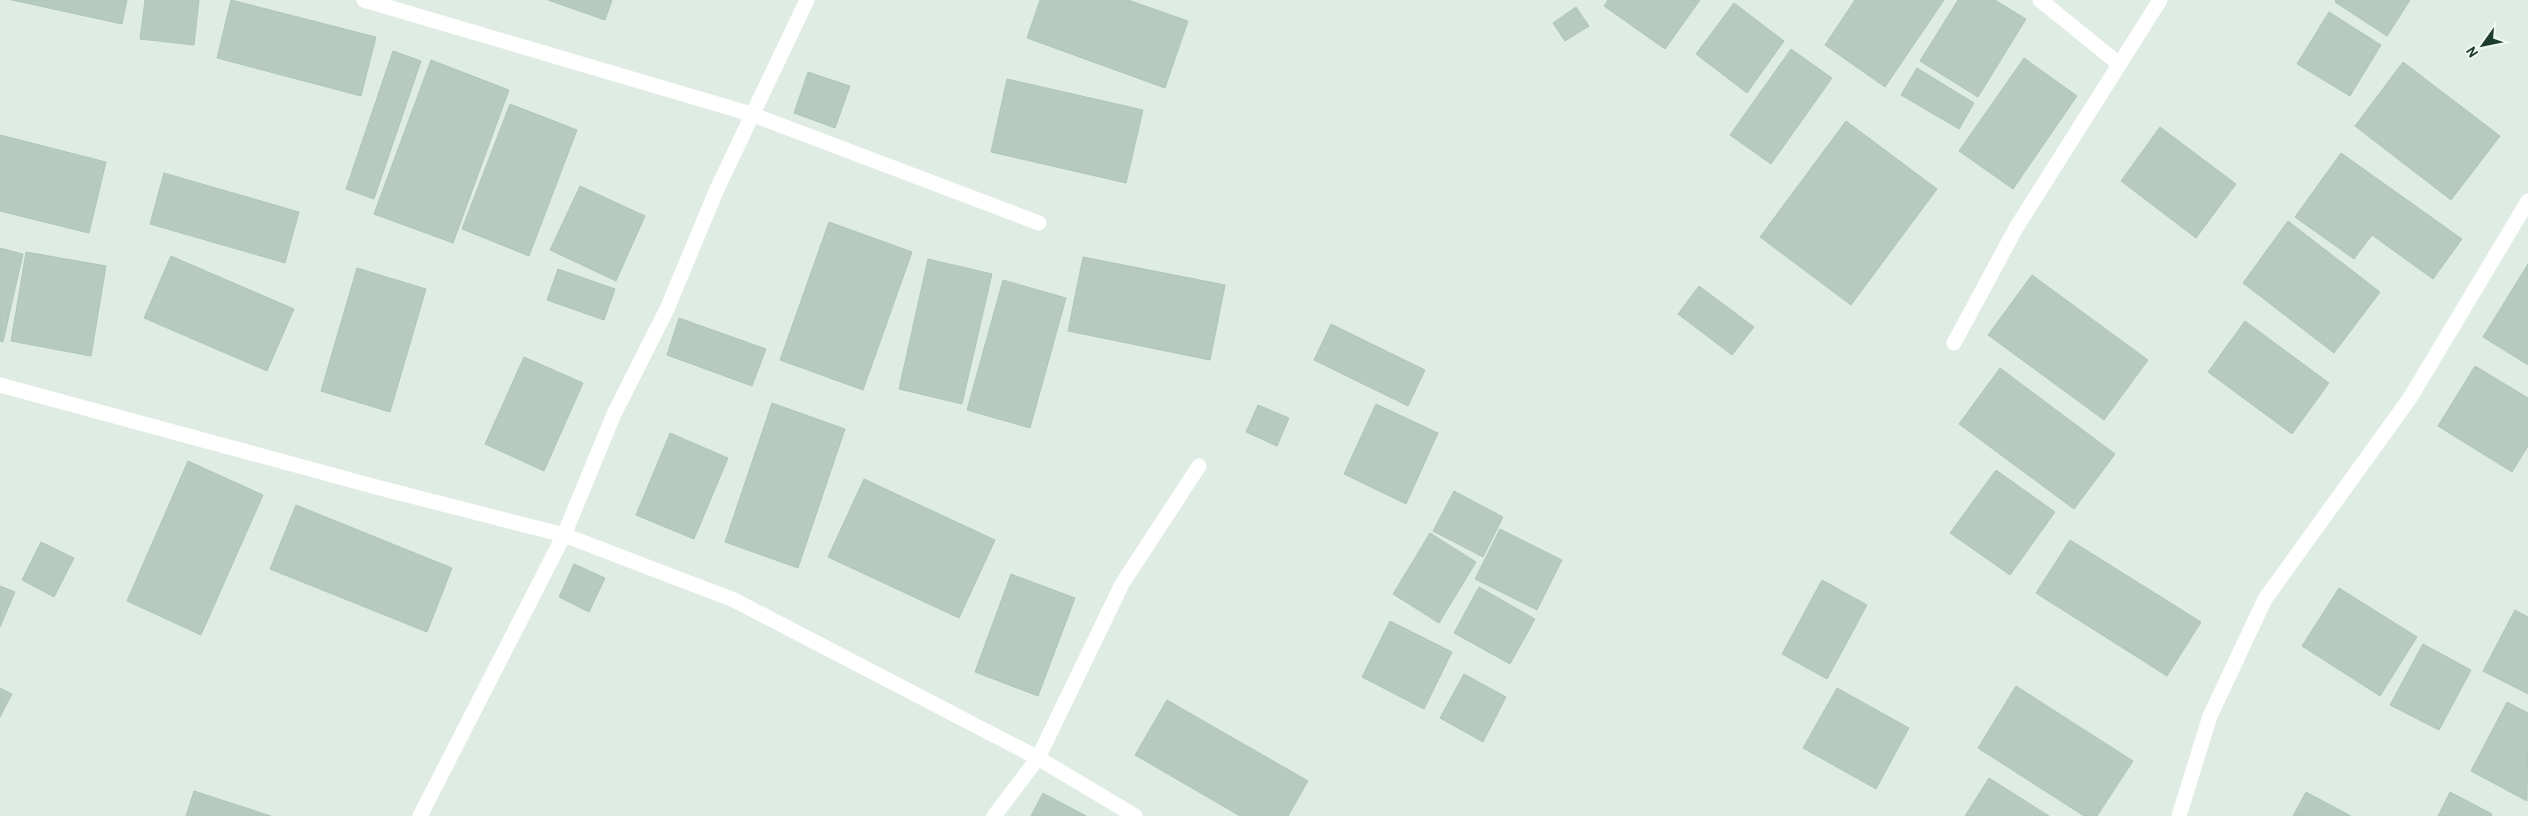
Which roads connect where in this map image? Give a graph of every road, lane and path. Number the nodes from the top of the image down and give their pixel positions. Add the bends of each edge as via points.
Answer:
1 (364, 0) edge
2 (808, 0) edge
3 (2040, 0) edge
4 (2160, 0) edge
5 (2119, 64) junction
6 (751, 114) junction
7 (2528, 201) edge
8 (1039, 223) dead end
9 (1954, 343) dead end
10 (0, 384) edge
11 (1199, 466) dead end
12 (564, 535) junction
13 (1038, 758) junction
14 (420, 816) edge
15 (994, 816) edge
16 (1135, 816) edge
17 (2179, 816) edge

1 - 6 street
2 - 6 street
3 - 5 street
4 - 5 street
5 - 9 street via 2016,228
6 - 8 street
6 - 12 street via 667,309 614,414
7 - 17 street via 2410,398 2265,599 2210,716
10 - 12 street
11 - 13 street via 1122,584
12 - 13 street via 734,600
12 - 14 street
13 - 15 street
13 - 16 street

